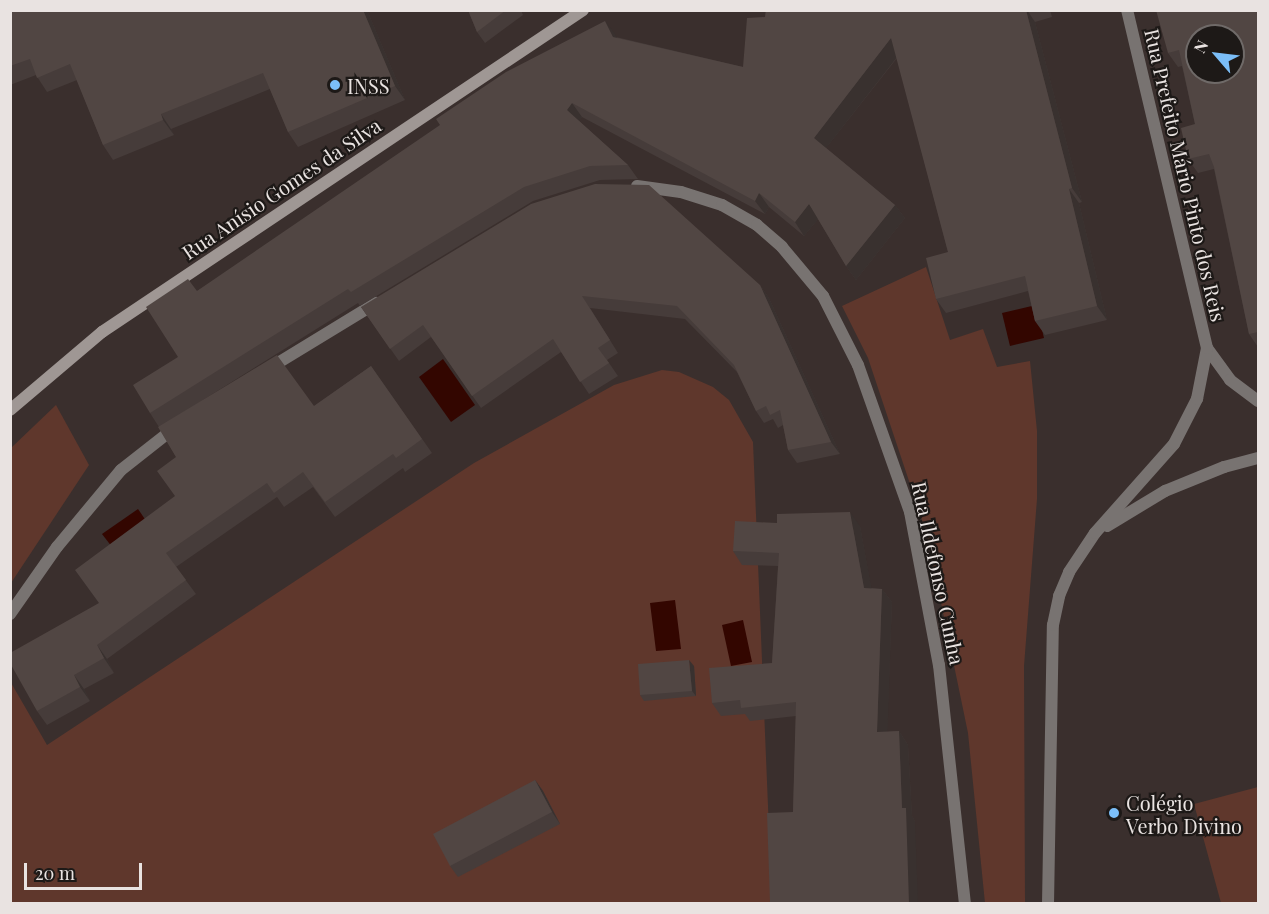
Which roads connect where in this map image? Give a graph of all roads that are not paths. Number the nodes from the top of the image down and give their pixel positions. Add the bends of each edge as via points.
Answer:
1 (583, 10) edge
2 (1127, 10) edge
3 (620, 186) edge
4 (384, 298) edge
5 (1207, 348) junction
6 (252, 380) edge
7 (1258, 401) edge
8 (10, 410) edge
9 (190, 418) edge
10 (1258, 458) edge
11 (1095, 533) junction
12 (10, 614) edge
13 (965, 903) edge
14 (1048, 903) edge

1 - 8 street, Rua Anísio Gomes da Silva via 102,332
2 - 5 street, Rua Prefeito Mário Pinto dos Reis
3 - 13 street, Rua Ildefonso Cunha via 681,192 722,205 757,225 782,246 823,296 858,365 910,512 939,665
4 - 6 street
5 - 7 street via 1230,380
5 - 11 street via 1197,399 1174,444
9 - 12 street via 121,470 57,547
10 - 11 street via 1224,467 1166,491
11 - 14 street via 1069,572 1053,625

